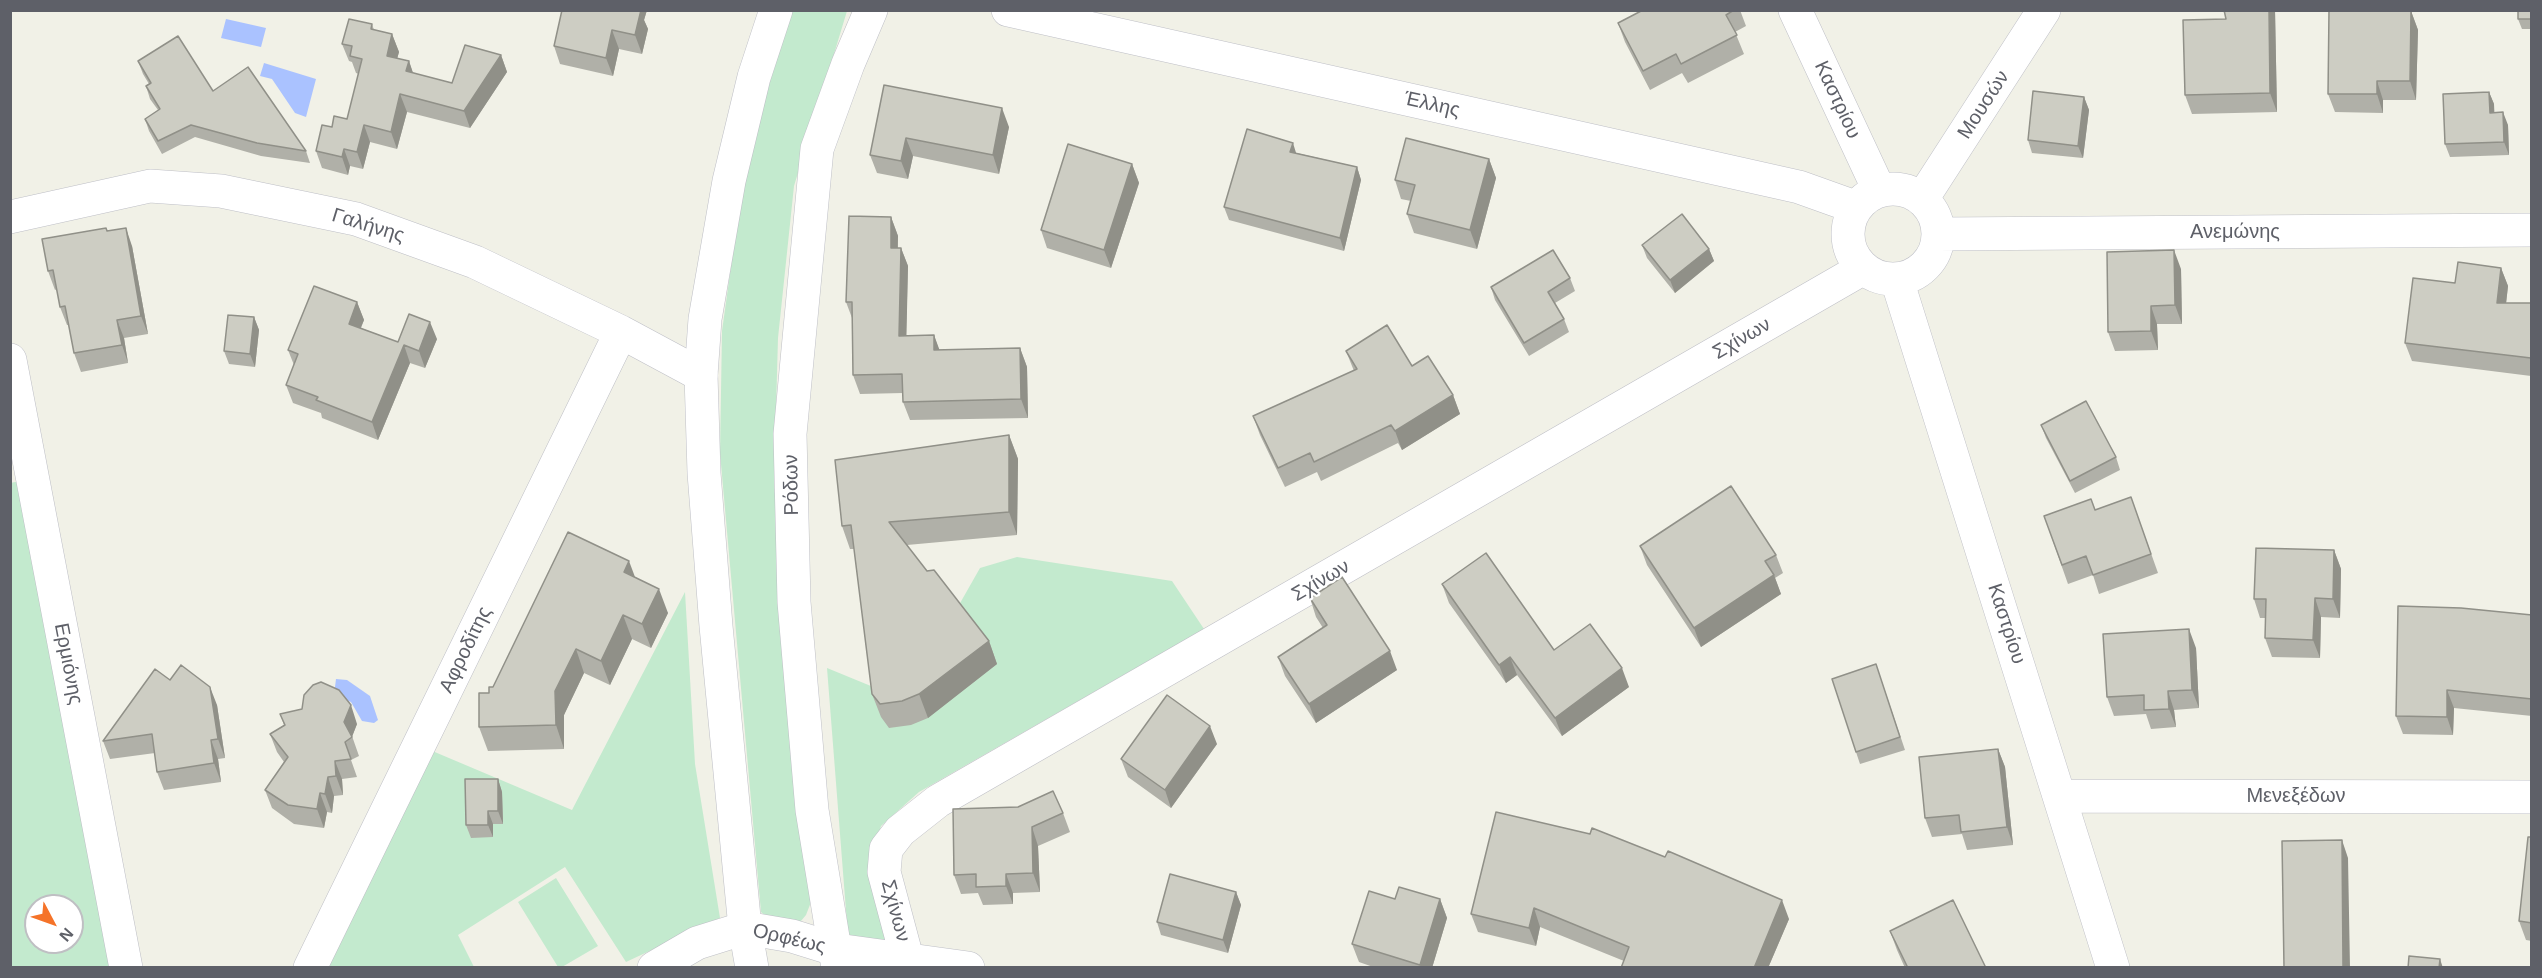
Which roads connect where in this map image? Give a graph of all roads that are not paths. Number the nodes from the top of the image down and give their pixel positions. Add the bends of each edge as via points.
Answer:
1 (776, 10) edge
2 (871, 10) edge
3 (1008, 10) edge
4 (1795, 10) edge
5 (2044, 10) edge
6 (1867, 199) junction
7 (1922, 199) junction
8 (10, 217) edge
9 (2532, 230) edge
10 (1938, 234) junction
11 (1862, 269) junction
12 (1897, 280) junction
13 (621, 332) junction
14 (10, 360) edge
15 (701, 375) junction
16 (2060, 796) junction
17 (2532, 797) edge
18 (745, 928) junction
19 (907, 958) junction
20 (838, 959) edge
21 (126, 968) edge
22 (310, 968) edge
23 (654, 968) edge
24 (752, 968) edge
25 (968, 968) edge
26 (2113, 968) edge

1 - 15 street via 754,77 729,181 705,319
2 - 20 street, Ρόδων via 817,149 790,434 794,602 812,810
3 - 6 street, Έλλης
4 - 6 street, Καστρίου
5 - 7 street, Μουσών
6 - 7 street via 1903,189
6 - 11 street via 1846,230 1850,251
7 - 10 street via 1935,215
8 - 13 street, Γαλήνης via 150,186 221,191 356,219 475,262
9 - 10 street, Ανεμώνης
10 - 12 street via 1933,256 1919,272
11 - 12 street via 1879,278
11 - 19 street, Σχίνων via 938,801 900,831 886,849 884,872
12 - 16 street, Καστρίου
13 - 15 street, Γαλήνης
13 - 22 street, Αφροδίτης
14 - 21 street, Ερμιόνης
15 - 18 street via 713,591
16 - 17 street, Μενεξέδων
16 - 26 street, Καστρίου
18 - 20 street, Ορφέως via 792,936
18 - 23 street, Ορφέως via 697,942
18 - 24 street
19 - 20 street, Ορφέως
19 - 25 street, Ορφέως

